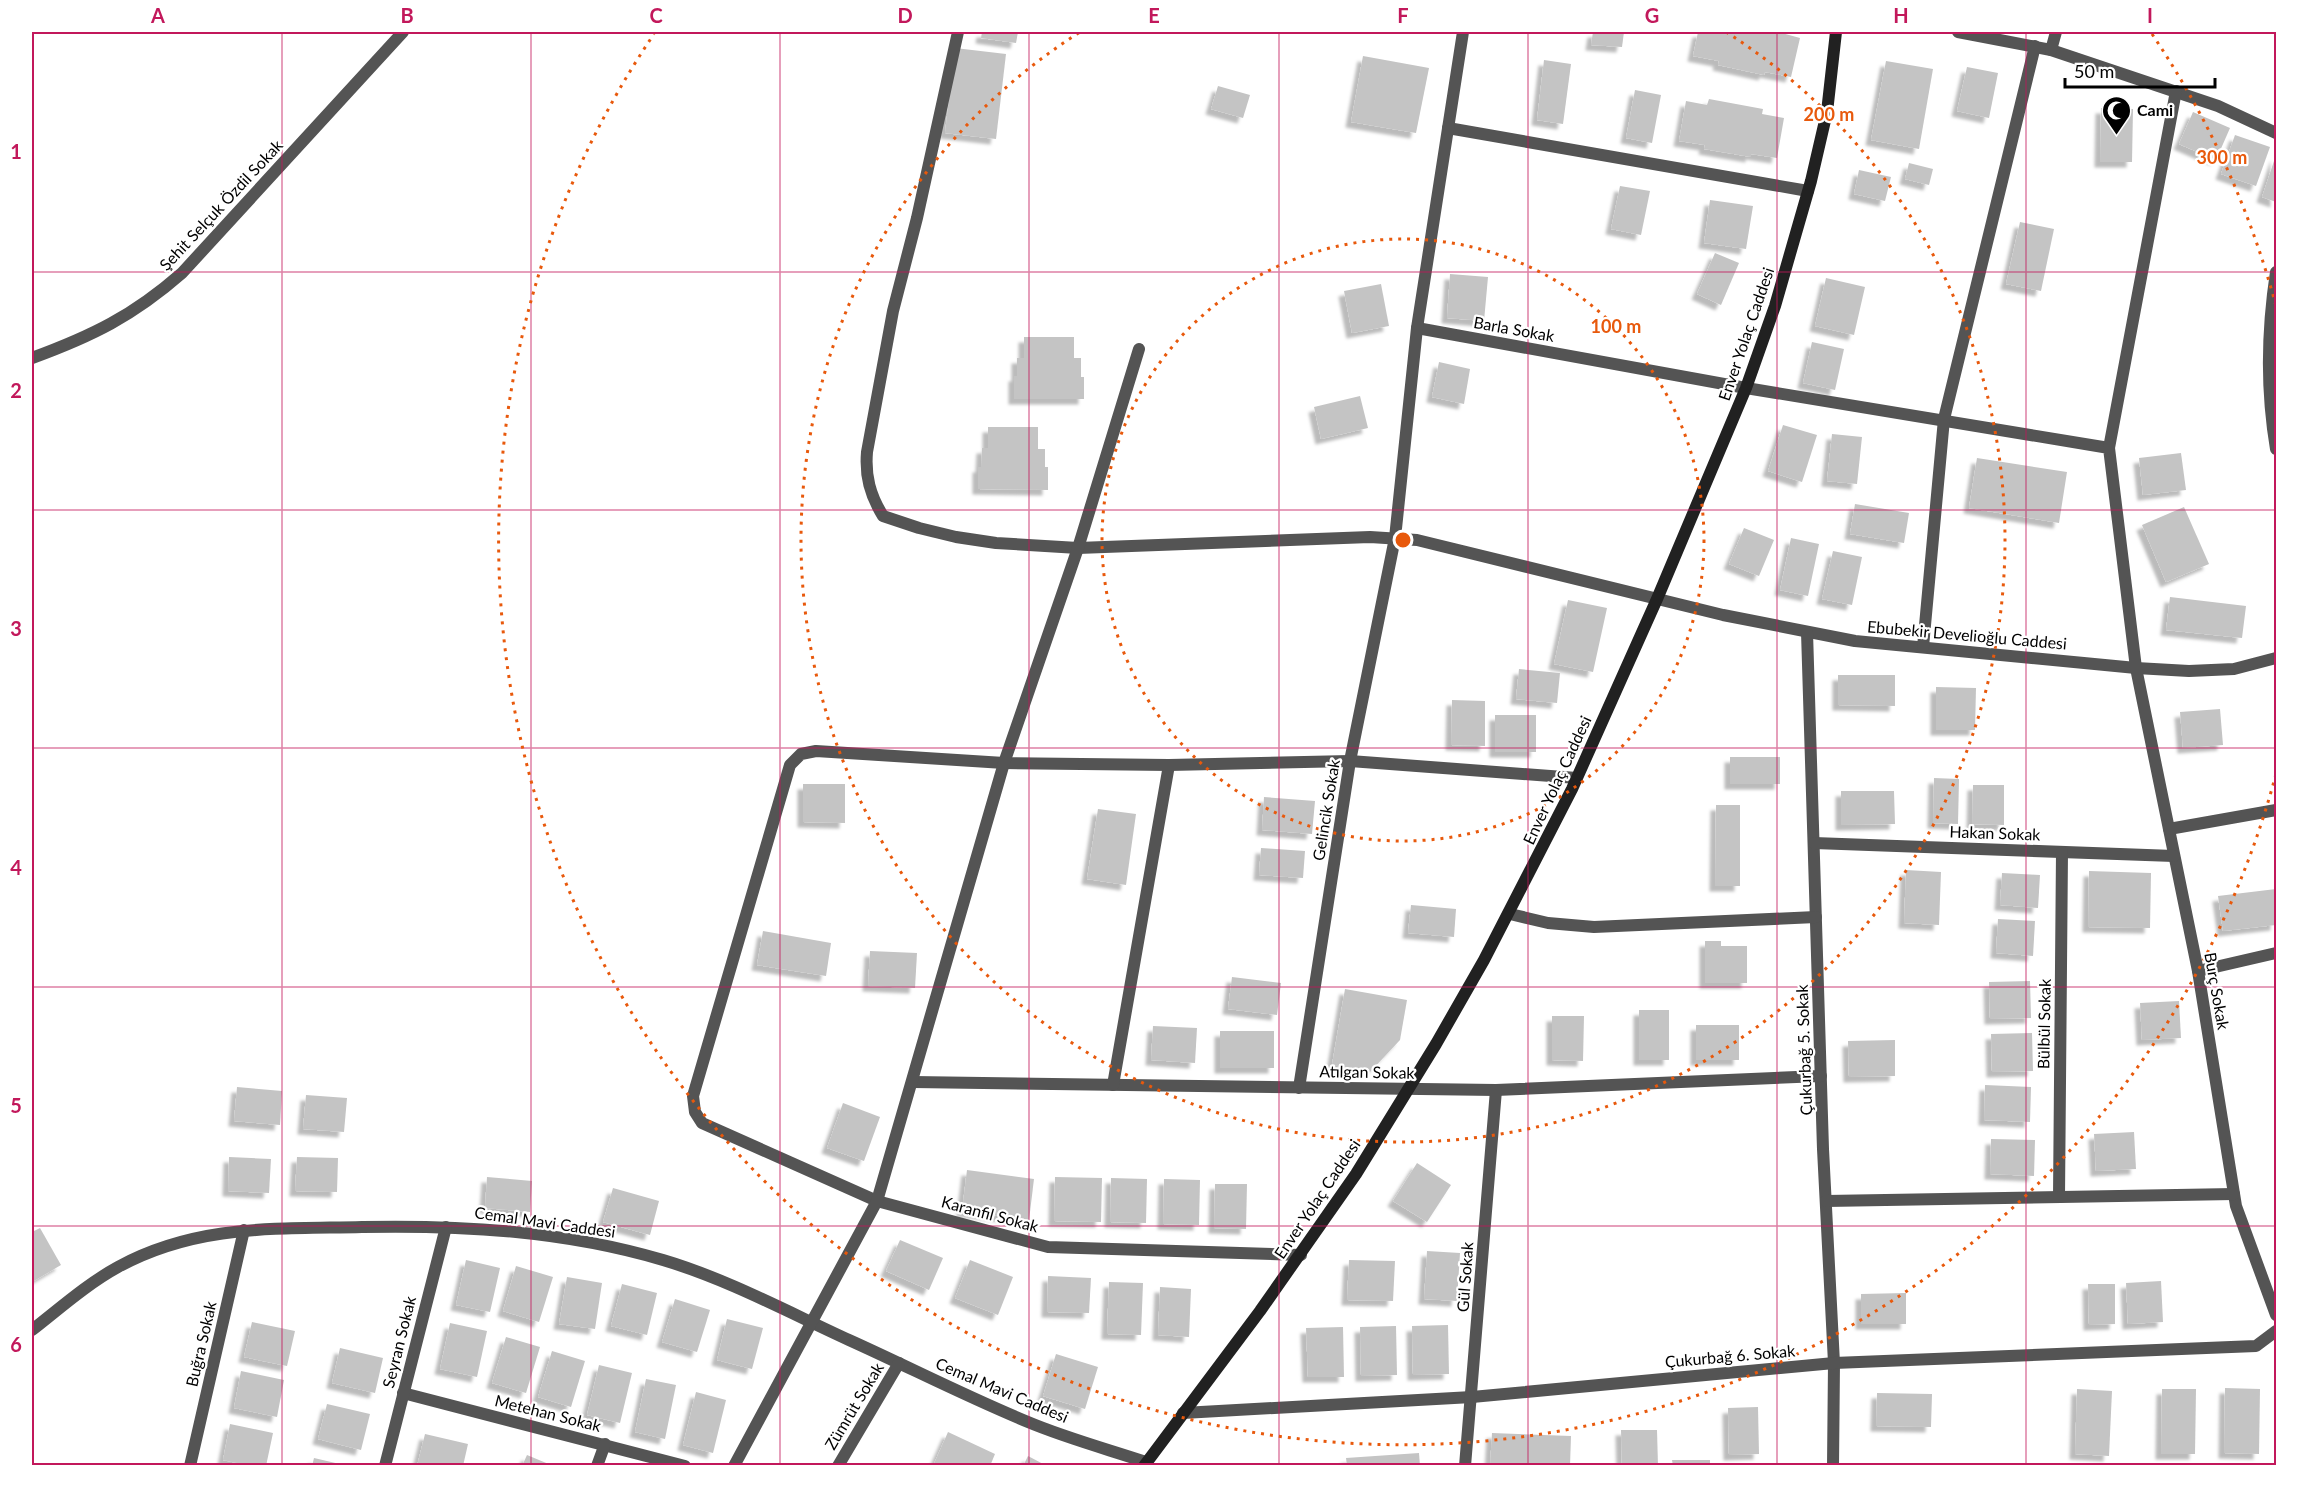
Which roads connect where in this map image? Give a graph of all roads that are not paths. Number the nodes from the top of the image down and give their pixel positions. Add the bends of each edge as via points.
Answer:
1 (403, 32) edge
2 (958, 32) edge
3 (1463, 32) edge
4 (1836, 32) edge
5 (1958, 32) edge
6 (2056, 32) edge
7 (2035, 46) junction
8 (2051, 50) junction
9 (2176, 92) junction
10 (1448, 128) junction
11 (2277, 133) edge
12 (1808, 191) junction
13 (2277, 272) edge
14 (1417, 328) junction
15 (1139, 349) dead end
16 (32, 358) edge
17 (1746, 388) junction
18 (1944, 419) junction
19 (2109, 448) junction
20 (2277, 449) edge
21 (1395, 538) junction
22 (1078, 548) junction
23 (1657, 599) junction
24 (1807, 632) junction
25 (1923, 647) junction
26 (2277, 658) edge
27 (2136, 668) junction
28 (1350, 761) junction
29 (1004, 764) junction
30 (1169, 765) junction
31 (1577, 778) junction
32 (2277, 810) edge
33 (2169, 829) junction
34 (1814, 843) junction
35 (2062, 852) junction
36 (2174, 856) junction
37 (1510, 914) junction
38 (1816, 917) junction
39 (2277, 953) edge
40 (2198, 971) junction
41 (1821, 1076) junction
42 (913, 1082) junction
43 (1113, 1085) junction
44 (1299, 1088) junction
45 (1407, 1090) junction
46 (1496, 1090) junction
47 (2234, 1194) junction
48 (2059, 1197) junction
49 (878, 1202) junction
50 (1826, 1202) junction
51 (446, 1227) junction
52 (244, 1230) junction
53 (1301, 1255) junction
54 (2277, 1315) edge
55 (812, 1323) junction
56 (32, 1330) edge
57 (2277, 1331) edge
58 (899, 1363) junction
59 (1834, 1363) junction
60 (403, 1393) junction
61 (1472, 1397) junction
62 (1184, 1413) junction
63 (605, 1444) junction
64 (1145, 1464) edge
65 (190, 1466) edge
66 (385, 1466) edge
67 (597, 1466) edge
68 (685, 1466) edge
69 (734, 1466) edge
70 (838, 1466) edge
71 (1465, 1466) edge
72 (1833, 1466) edge

1 - 16 street, Şehit Selçuk Özdil Sokak via 182,273 142,306 101,330
2 - 22 street, Ebubekir Develioğlu Caddesi via 893,311 867,452 867,480 883,516 919,528 996,543
3 - 10 street, Gelincik Sokak
4 - 12 street, Enver Yolaç Caddesi via 1827,112
5 - 7 street
6 - 8 street
7 - 8 street
7 - 18 street
8 - 9 street
9 - 11 street via 2218,105
9 - 19 street, Burç Sokak
10 - 12 street
10 - 14 street, Gelincik Sokak
12 - 17 street, Enver Yolaç Caddesi via 1778,297
13 - 20 street via 2268,370
14 - 17 street, Barla Sokak
14 - 21 street, Gelincik Sokak
15 - 22 street
17 - 18 street, Barla Sokak
17 - 23 street, Enver Yolaç Caddesi
18 - 19 street, Barla Sokak
18 - 25 street
19 - 27 street, Burç Sokak
21 - 22 street, Ebubekir Develioğlu Caddesi
21 - 23 street, Ebubekir Develioğlu Caddesi via 1439,544
21 - 28 street, Gelincik Sokak
22 - 29 street
23 - 24 street, Ebubekir Develioğlu Caddesi
23 - 31 street, Enver Yolaç Caddesi
24 - 25 street, Ebubekir Develioğlu Caddesi
24 - 34 street, Çukurbağ 5. Sokak
25 - 27 street, Ebubekir Develioğlu Caddesi
26 - 27 street, Ebubekir Develioğlu Caddesi via 2234,669
27 - 33 street, Burç Sokak
28 - 30 street
28 - 31 street
28 - 44 street, Gelincik Sokak
29 - 30 street
29 - 42 street
29 - 49 street, Karanfil Sokak via 816,751 795,758 786,773 693,1096 694,1112 707,1127
30 - 43 street
31 - 37 street, Enver Yolaç Caddesi
32 - 33 street
33 - 36 street, Burç Sokak
34 - 35 street, Hakan Sokak
34 - 38 street, Çukurbağ 5. Sokak
35 - 36 street, Hakan Sokak
35 - 48 street, Bülbül Sokak
36 - 40 street, Burç Sokak
37 - 38 street via 1548,923 1593,927
37 - 45 street, Enver Yolaç Caddesi
38 - 41 street, Çukurbağ 5. Sokak
39 - 40 street
40 - 47 street, Burç Sokak
41 - 46 street, Atılgan Sokak
41 - 50 street, Çukurbağ 5. Sokak
42 - 43 street, Atılgan Sokak
42 - 49 street
43 - 44 street, Atılgan Sokak
44 - 45 street, Atılgan Sokak
45 - 46 street, Atılgan Sokak
45 - 53 street, Enver Yolaç Caddesi
46 - 61 street, Gül Sokak
47 - 48 street
47 - 54 street, Burç Sokak
48 - 50 street
49 - 53 street, Karanfil Sokak via 1048,1247
49 - 55 street
50 - 59 street, Çukurbağ 5. Sokak
51 - 52 street, Cemal Mavi Caddesi
51 - 55 street, Cemal Mavi Caddesi via 567,1239 653,1258 709,1276
51 - 60 street, Seyran Sokak
52 - 56 street, Cemal Mavi Caddesi via 198,1237 140,1257 97,1279
52 - 65 street, Buğra Sokak
53 - 62 street, Enver Yolaç Caddesi
55 - 58 street, Cemal Mavi Caddesi
55 - 69 street
57 - 59 street, Çukurbağ 6. Sokak via 2256,1346
58 - 64 street, Cemal Mavi Caddesi via 1030,1423
58 - 70 street, Zümrüt Sokak
59 - 61 street, Çukurbağ 6. Sokak
59 - 72 street, Çukurbağ 5. Sokak
60 - 63 street, Metehan Sokak
60 - 66 street, Seyran Sokak
61 - 62 street, Çukurbağ 6. Sokak
61 - 71 street, Gül Sokak
62 - 64 street, Enver Yolaç Caddesi
63 - 67 street
63 - 68 street, Metehan Sokak

